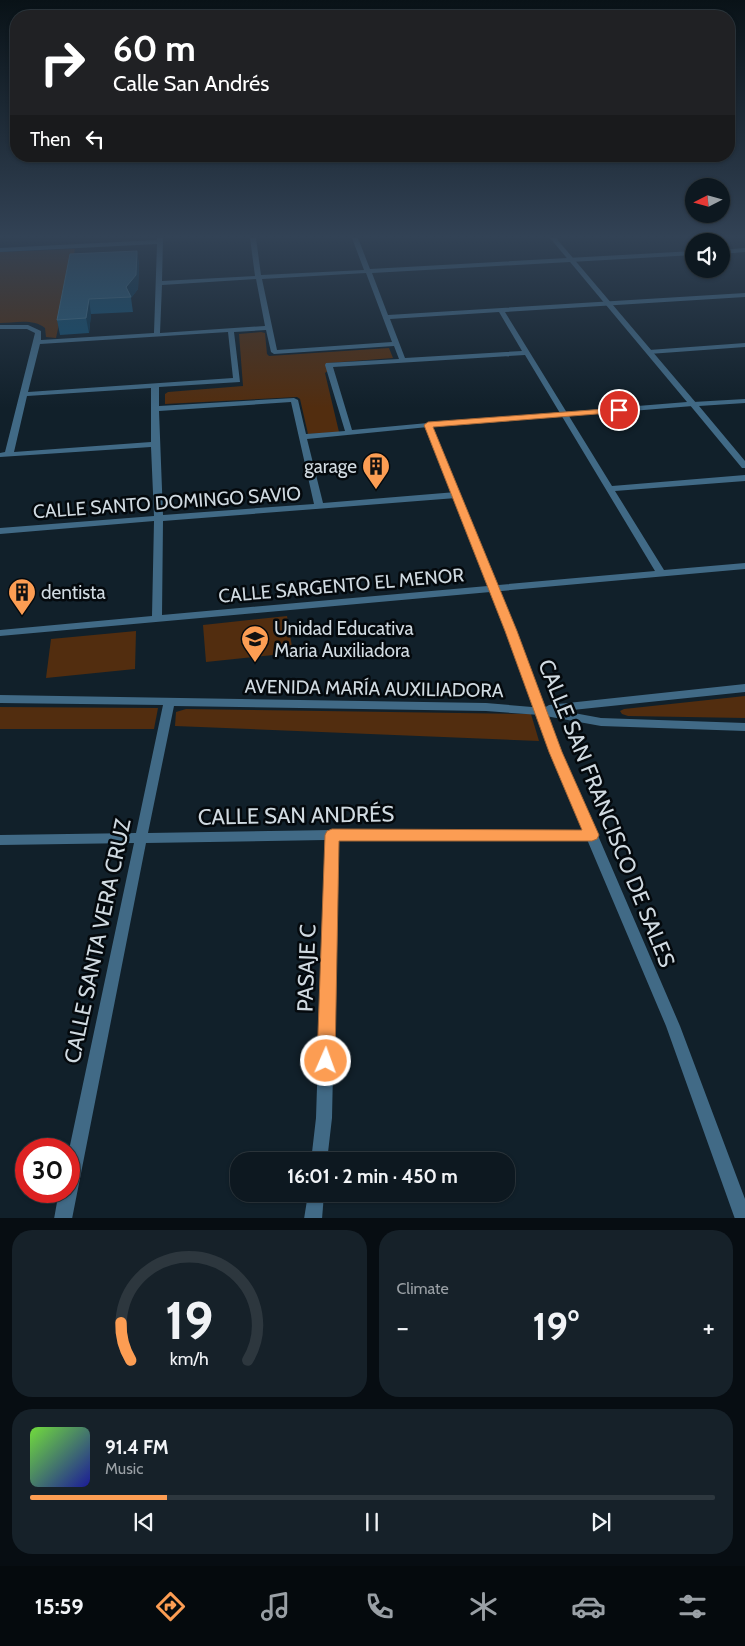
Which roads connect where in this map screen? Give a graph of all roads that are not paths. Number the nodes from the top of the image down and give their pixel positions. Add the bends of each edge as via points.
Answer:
1 (159, 295) edge
2 (262, 295) edge
3 (378, 295) edge
4 (601, 295) edge
5 (745, 295) edge
6 (608, 304) junction
7 (500, 309) junction
8 (386, 316) junction
9 (0, 327) edge
10 (269, 328) junction
11 (231, 331) junction
12 (157, 335) junction
13 (36, 342) junction
14 (397, 344) junction
15 (745, 345) edge
16 (649, 352) junction
17 (527, 353) junction
18 (403, 361) junction
19 (155, 386) junction
20 (24, 394) junction
21 (745, 401) edge
22 (692, 404) junction
23 (155, 409) junction
24 (565, 415) junction
25 (428, 425) junction
26 (349, 432) junction
27 (303, 437) junction
28 (155, 444) junction
29 (4, 455) edge
30 (745, 466) edge
31 (745, 478) edge
32 (610, 489) junction
33 (456, 494) junction
34 (319, 506) junction
35 (160, 519) junction
36 (0, 531) edge
37 (745, 566) edge
38 (661, 574) junction
39 (494, 589) junction
40 (157, 619) junction
41 (0, 633) edge
42 (745, 688) edge
43 (0, 700) edge
44 (169, 701) junction
45 (540, 711) junction
46 (745, 727) edge
47 (332, 835) junction
48 (592, 835) junction
49 (142, 839) junction
50 (0, 840) edge
51 (80, 1138) edge
52 (321, 1152) edge
53 (315, 1202) edge
54 (66, 1203) edge
55 (63, 1218) edge
56 (313, 1218) edge
57 (744, 1218) edge

1 - 12 street
2 - 10 street
3 - 8 street
4 - 6 street
5 - 6 street
6 - 7 street
6 - 16 street
7 - 8 street
7 - 17 street
8 - 14 street
9 - 13 street via 34,329 39,332
10 - 11 street
10 - 14 street via 274,352
11 - 12 street
11 - 19 street via 237,380
12 - 13 street
13 - 20 street
14 - 18 street
15 - 16 street
16 - 22 street
17 - 18 street
17 - 24 street
18 - 26 street via 330,365
19 - 20 street
19 - 23 street
20 - 29 street
21 - 22 street
22 - 24 street
22 - 30 street
23 - 27 street via 294,400
23 - 28 street
24 - 25 street
24 - 32 street
25 - 26 street
25 - 33 street, CALLE SAN FRANCISCO DE SALES
26 - 27 street
27 - 34 street
28 - 29 street
28 - 35 street
31 - 32 street
32 - 38 street
33 - 34 street, CALLE SANTO DOMINGO SAVIO
33 - 39 street, CALLE SAN FRANCISCO DE SALES
34 - 35 street, CALLE SANTO DOMINGO SAVIO
35 - 36 street, CALLE SANTO DOMINGO SAVIO
35 - 40 street
37 - 38 street, CALLE SARGENTO EL MENOR
38 - 39 street, CALLE SARGENTO EL MENOR
39 - 40 street, CALLE SARGENTO EL MENOR
39 - 45 street, CALLE SAN FRANCISCO DE SALES
40 - 41 street, CALLE SARGENTO EL MENOR
42 - 45 street
43 - 44 street, AVENIDA MARÍA AUXILIADORA
44 - 45 street, AVENIDA MARÍA AUXILIADORA via 486,707
44 - 49 street, CALLE SANTA VERA CRUZ
45 - 46 street, AVENIDA MARÍA AUXILIADORA via 601,722
45 - 48 street, CALLE SAN FRANCISCO DE SALES
47 - 48 street, CALLE SAN ANDRÉS
47 - 49 street, CALLE SAN ANDRÉS
47 - 52 street, PASAJE C
48 - 57 street, CALLE SAN FRANCISCO DE SALES via 672,1026
49 - 50 street, CALLE SAN ANDRÉS
49 - 51 street, CALLE SANTA VERA CRUZ
53 - 56 street
54 - 55 street, CALLE SANTA VERA CRUZ

